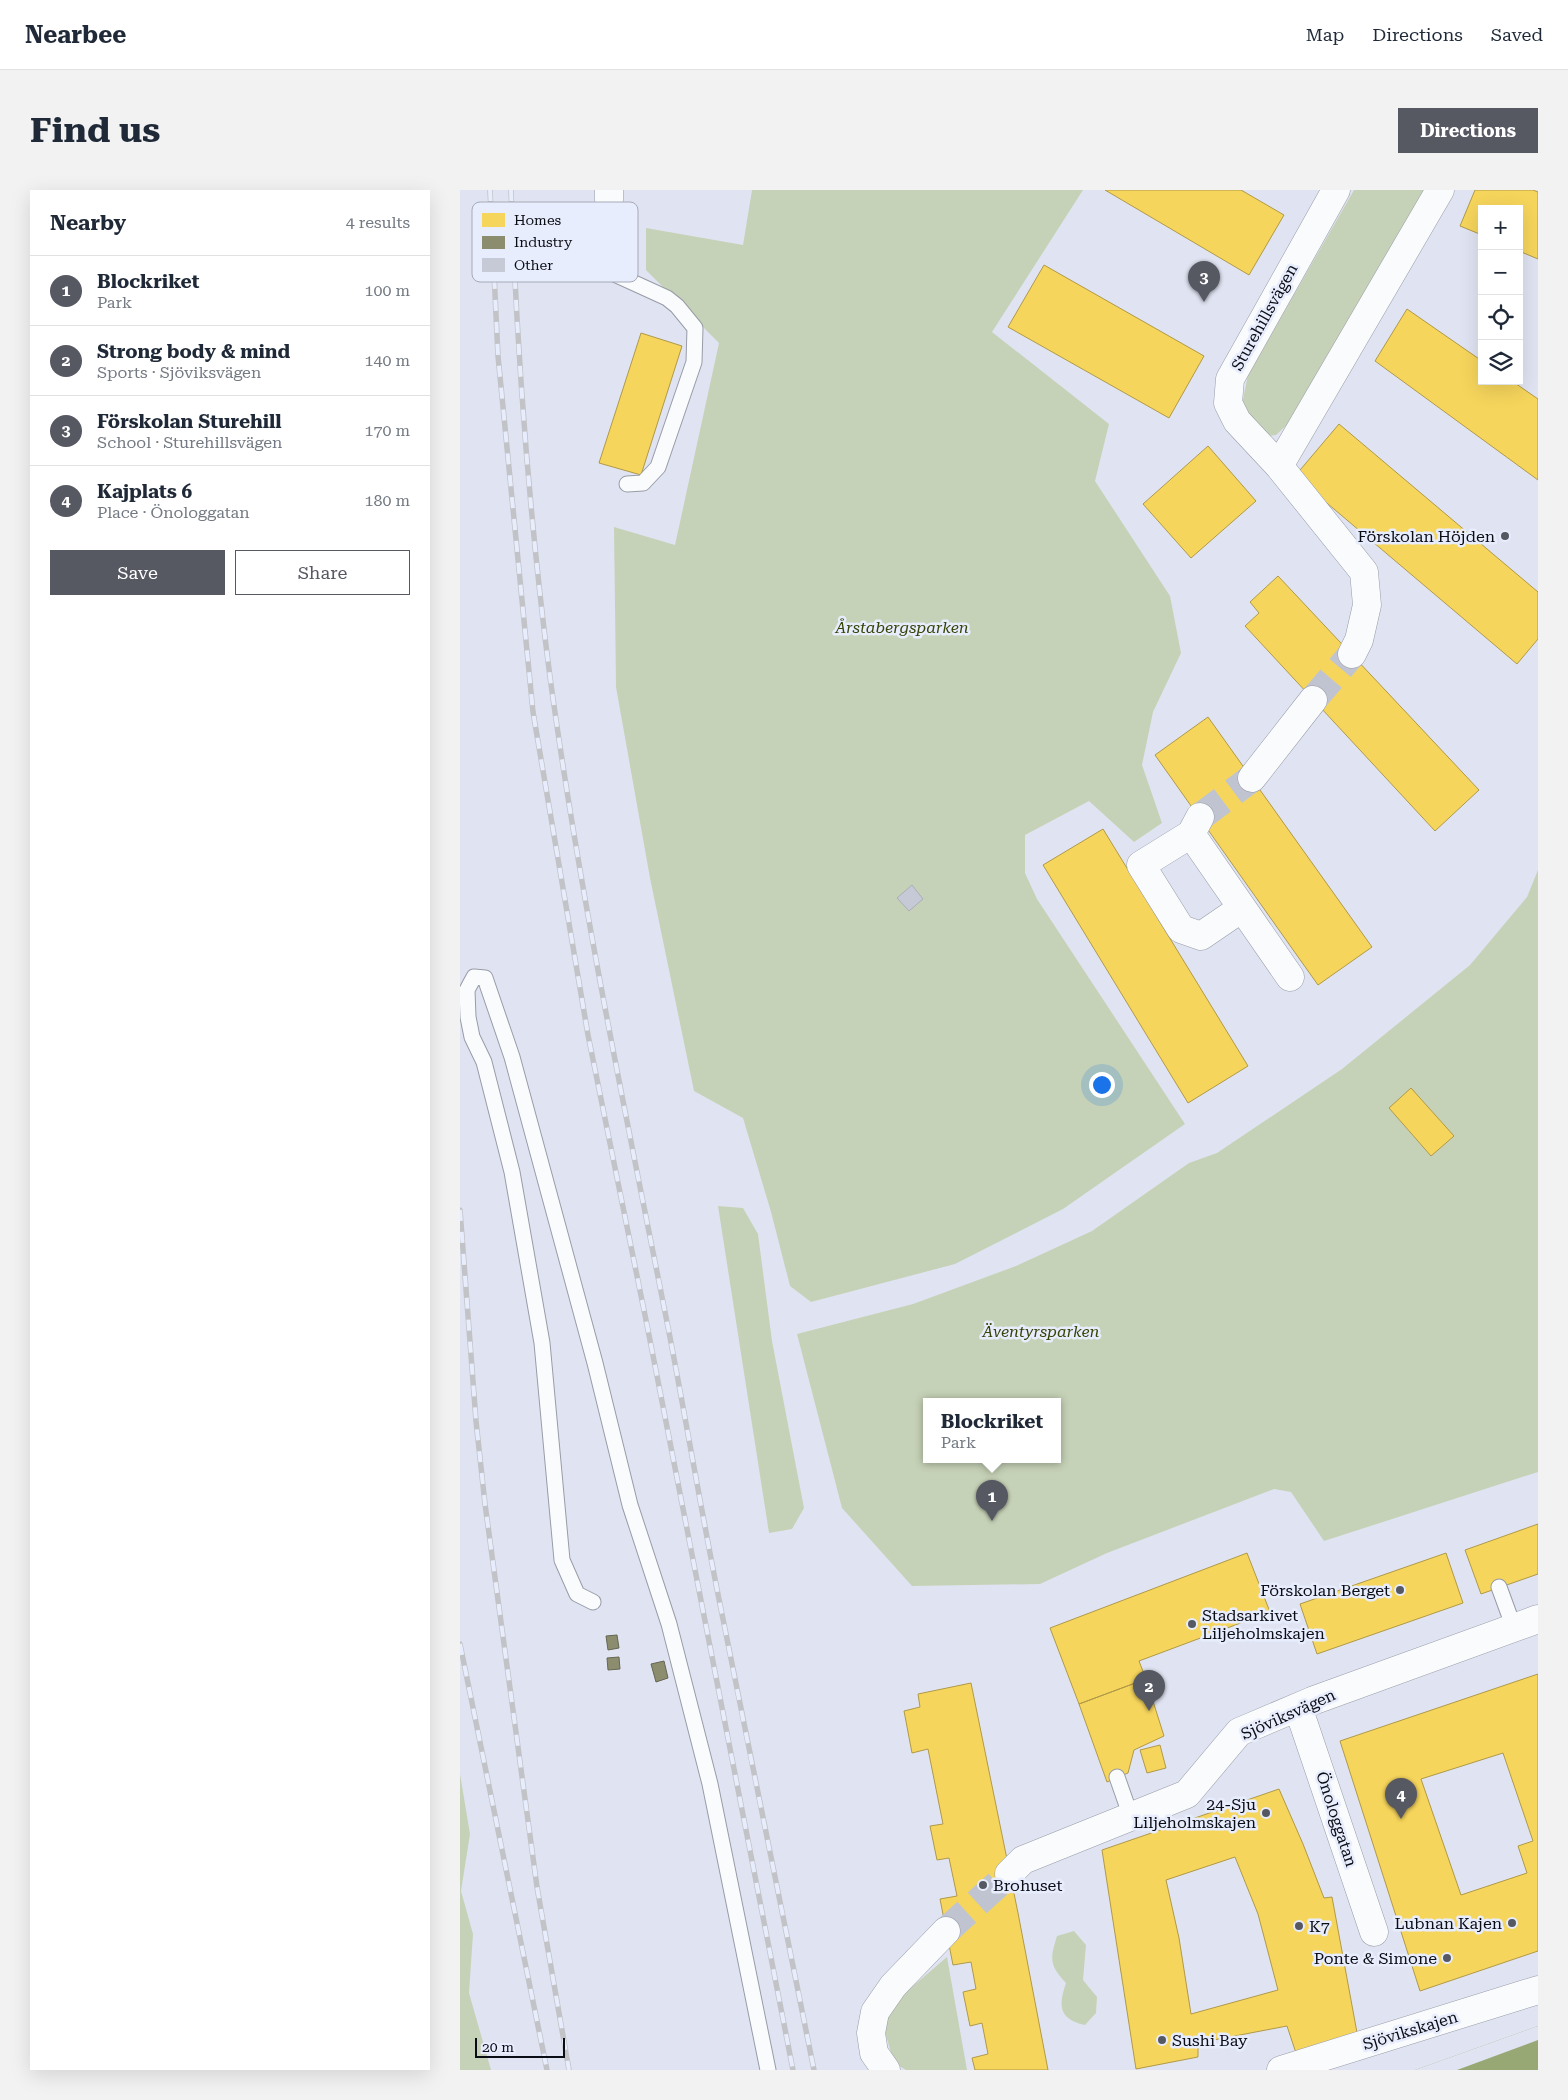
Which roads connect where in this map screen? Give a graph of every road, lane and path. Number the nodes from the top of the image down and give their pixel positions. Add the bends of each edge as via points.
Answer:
1 (1336, 190) edge
2 (1440, 190) edge
3 (632, 282) edge
4 (1279, 466) junction
5 (627, 484) dead end
6 (1352, 654) tunnel mouth
7 (1314, 700) tunnel mouth
8 (1252, 778) tunnel mouth
9 (1242, 908) junction
10 (1290, 977) dead end
11 (1499, 1587) dead end
12 (593, 1602) dead end
13 (1526, 1623) edge
14 (1298, 1707) junction
15 (1117, 1778) dead end
16 (1131, 1818) junction
17 (1010, 1874) tunnel mouth
18 (946, 1930) tunnel mouth
19 (1374, 1932) dead end
20 (1538, 1990) edge
21 (768, 2070) edge
22 (886, 2070) edge
23 (1281, 2070) edge

1 - 4 street, Sturehillsvägen via 1230,379 1228,403 1237,421
2 - 4 street
3 - 5 lane via 667,298 695,328 694,362 658,467 643,484
4 - 6 street, Sturehillsvägen via 1364,572 1367,605 1359,640
7 - 8 street
9 - 9 street via 1195,825 1141,865 1181,929 1201,936
9 - 10 street
11 - 13 lane
12 - 21 lane via 578,1594 562,1560 542,1344 512,1172 484,1062 472,1037 468,1017 467,990 474,977 485,978 512,1057 630,1505 669,1624 710,1784
13 - 14 street, Sjöviksvägen
14 - 16 street, Sjöviksvägen via 1239,1732 1187,1794
14 - 19 street, Önologgatan
15 - 16 lane
16 - 17 street, Sjöviksvägen via 1023,1860
18 - 22 street via 893,1986 874,2012 871,2034 874,2053
20 - 23 street, Sjövikskajen

